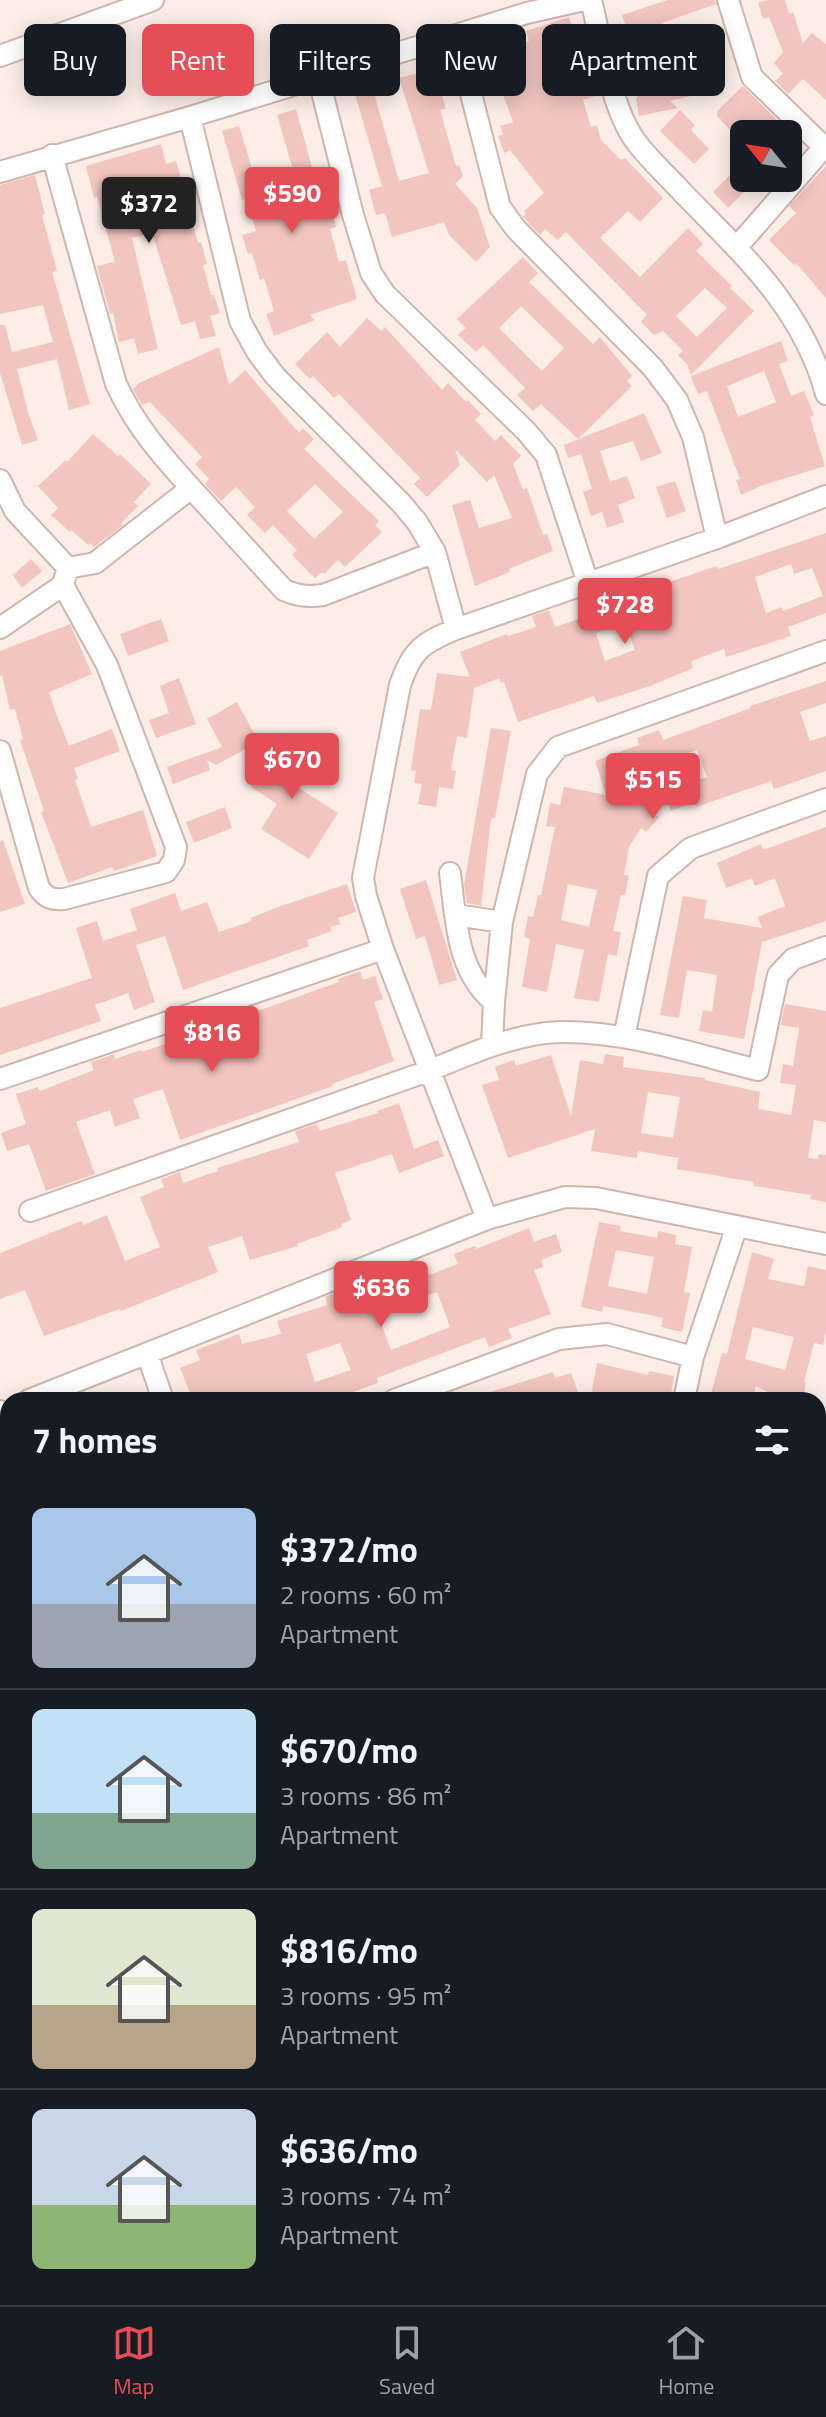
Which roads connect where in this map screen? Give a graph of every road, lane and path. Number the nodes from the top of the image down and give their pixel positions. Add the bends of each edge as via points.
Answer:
1 (153, 0) edge
2 (584, 0) edge
3 (591, 0) edge
4 (728, 0) edge
5 (525, 7) edge
6 (483, 24) edge
7 (0, 56) edge
8 (270, 91) edge
9 (323, 96) edge
10 (472, 96) edge
11 (190, 117) junction
12 (825, 148) edge
13 (52, 155) junction
14 (0, 172) edge
15 (736, 248) junction
16 (826, 394) edge
17 (0, 480) edge
18 (191, 488) junction
19 (826, 496) edge
20 (717, 538) junction
21 (435, 552) junction
22 (65, 576) junction
23 (588, 583) junction
24 (0, 628) edge
25 (456, 629) junction
26 (826, 651) edge
27 (0, 751) edge
28 (826, 799) edge
29 (450, 873) dead end
30 (456, 915) junction
31 (502, 922) junction
32 (826, 947) edge
33 (383, 949) junction
34 (494, 1002) junction
35 (624, 1037) junction
36 (492, 1045) junction
37 (431, 1070) junction
38 (0, 1079) edge
39 (30, 1211) dead end
40 (487, 1219) junction
41 (737, 1226) junction
42 (826, 1244) edge
43 (147, 1353) junction
44 (693, 1357) junction
45 (49, 1392) edge
46 (160, 1392) edge
47 (416, 1392) edge
48 (686, 1392) edge

1 - 7 street
2 - 5 street
3 - 15 street via 619,109 633,137
4 - 12 street via 752,77
5 - 6 street
8 - 11 street
9 - 23 street via 371,273 385,294 546,455
10 - 20 street via 500,207 677,400 693,437
11 - 13 street
11 - 21 street via 240,321 257,352 401,503
12 - 15 street
13 - 14 street
13 - 18 street via 116,384 149,442
15 - 16 street via 794,317
17 - 22 street via 15,511
18 - 21 street via 284,590 296,595 323,595
18 - 22 street via 95,563
19 - 20 street
20 - 23 street
21 - 25 street
22 - 24 street
22 - 27 street via 107,665 176,847 166,872 64,899 44,895
23 - 25 street
25 - 33 street via 431,639 408,661 400,685 363,878
26 - 31 street via 558,747 537,774
28 - 35 street via 691,848 658,876
29 - 30 street
30 - 31 street
30 - 34 street via 459,946 483,994
31 - 34 street
32 - 35 street via 793,959 778,975 758,1070
33 - 37 street
33 - 38 street
34 - 36 street
35 - 36 street via 558,1032
36 - 37 street
37 - 39 street
37 - 40 street
40 - 41 street via 565,1197 596,1198
40 - 43 street
41 - 42 street
41 - 44 street
43 - 45 street
43 - 46 street
44 - 47 street via 607,1334 559,1339
44 - 48 street

